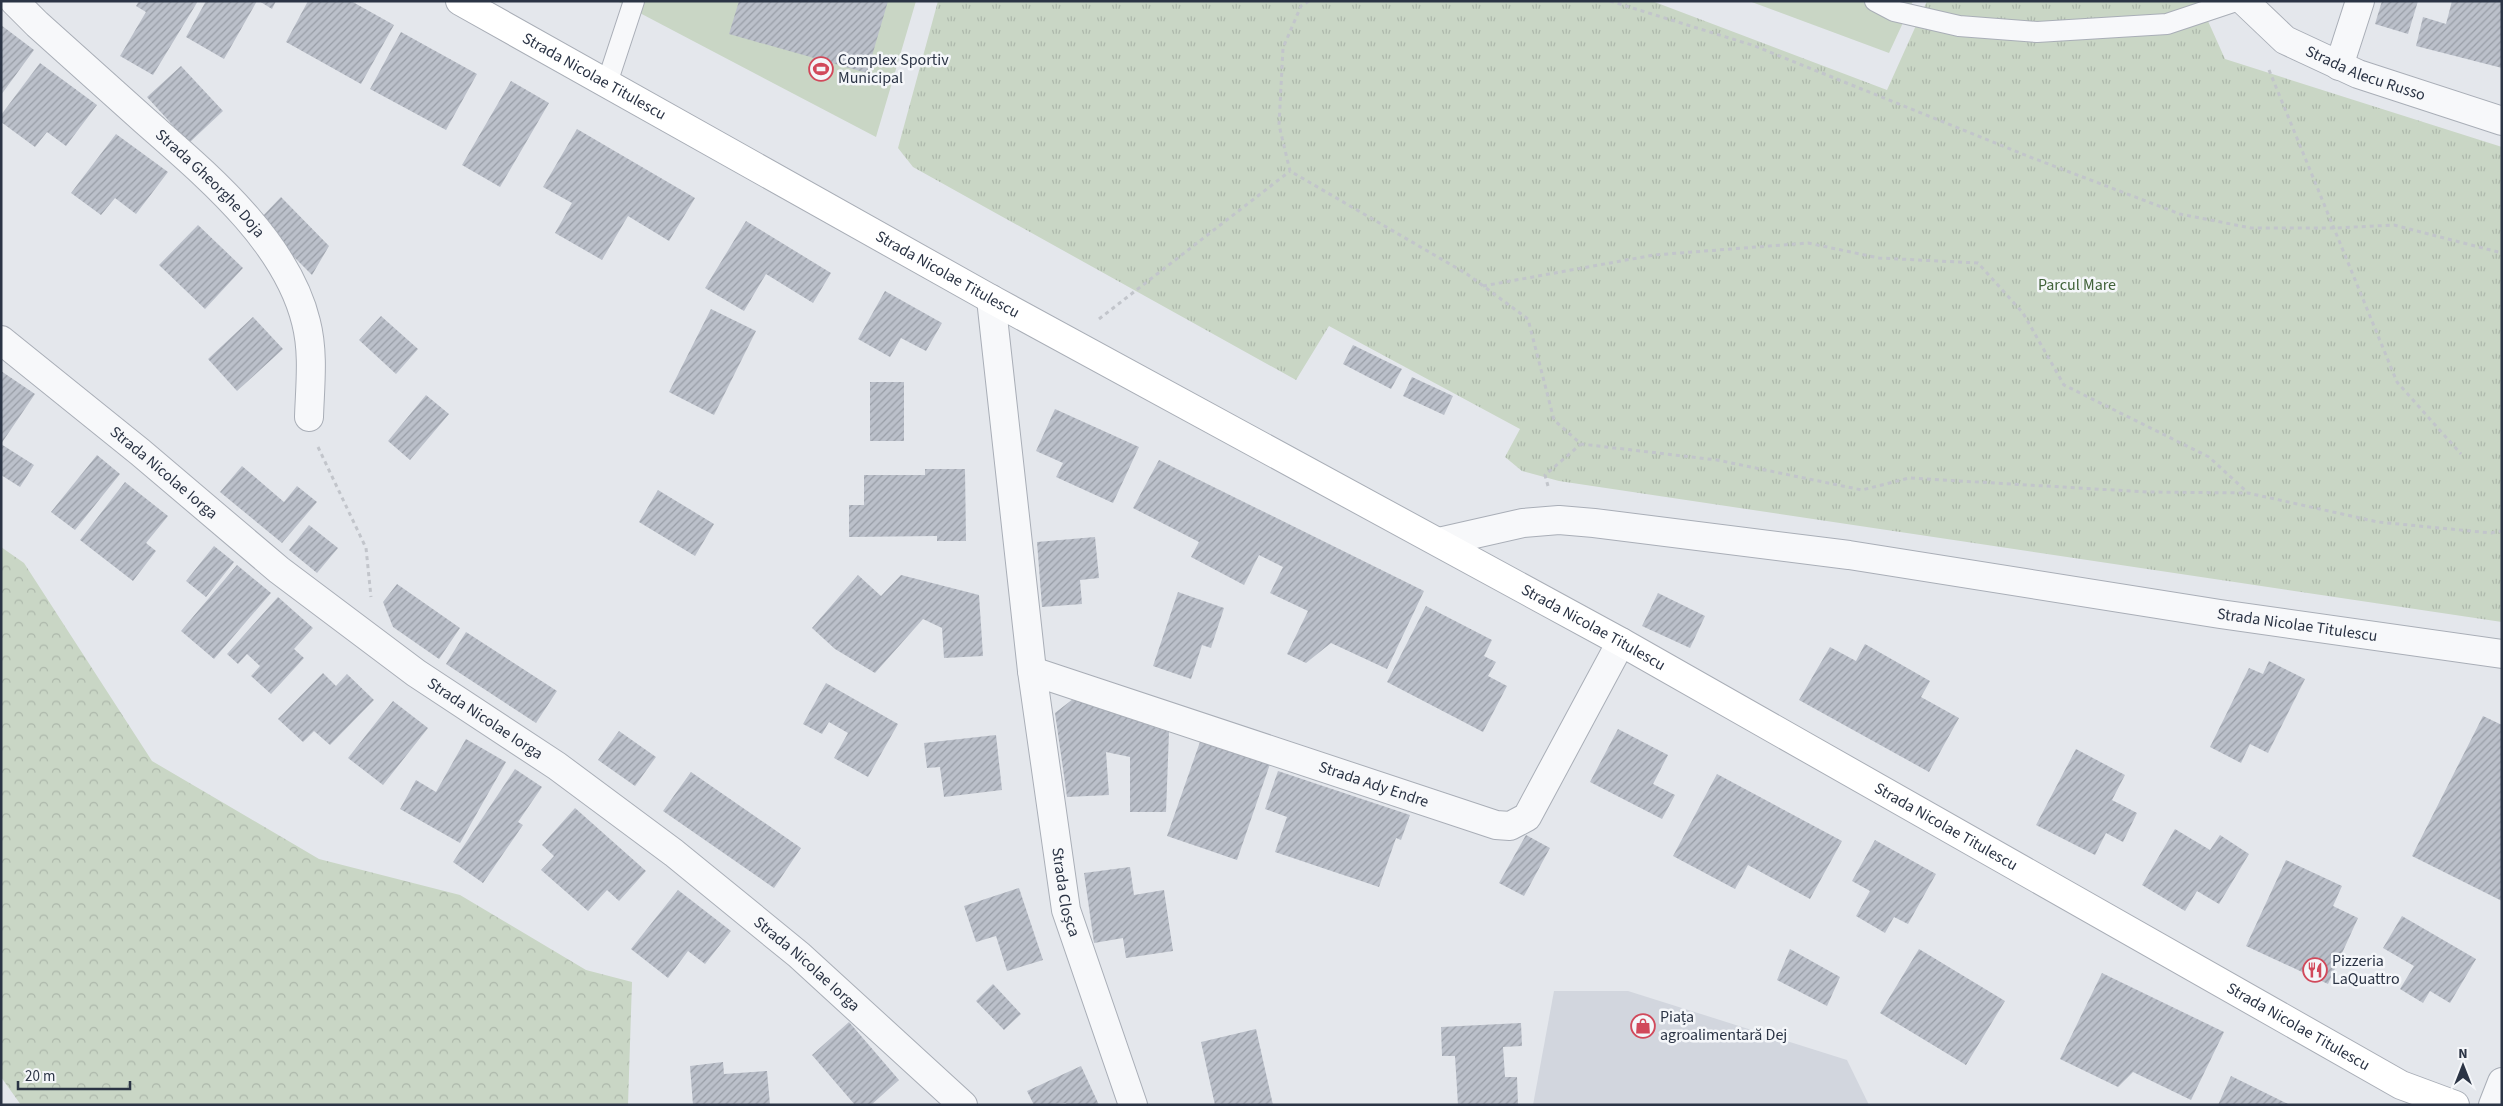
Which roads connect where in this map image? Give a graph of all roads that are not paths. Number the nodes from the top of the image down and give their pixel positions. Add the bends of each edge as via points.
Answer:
1 (14, 1) edge
2 (460, 1) edge
3 (634, 1) edge
4 (1875, 1) edge
5 (2236, 1) edge
6 (2244, 1) edge
7 (2360, 1) edge
8 (2339, 66) junction
9 (607, 83) junction
10 (2502, 121) edge
11 (991, 300) junction
12 (1, 340) edge
13 (309, 417) road end
14 (1439, 542) junction
15 (1621, 642) junction
16 (2502, 654) edge
17 (1032, 671) junction
18 (2502, 1082) edge
19 (963, 1105) edge
20 (1133, 1105) edge
21 (2456, 1105) edge
22 (2493, 1105) edge

1 - 13 street, Strada Gheorghe Doja via 210,179 272,249 306,322 311,358
2 - 9 main road, Strada Nicolae Titulescu
3 - 9 lane
4 - 5 lane via 1894,11 1959,26 2036,32 2167,24
6 - 8 street, Strada Alecu Russo via 2285,40
7 - 8 street
8 - 10 street, Strada Alecu Russo
9 - 11 main road, Strada Nicolae Titulescu
11 - 14 main road, Strada Nicolae Titulescu
11 - 17 street, Strada Cloșca
12 - 19 street, Strada Nicolae Iorga via 279,570 416,672 557,766 674,853 799,955
14 - 15 main road, Strada Nicolae Titulescu
14 - 16 street, Strada Nicolae Titulescu via 1523,523 1559,520 1849,555 2220,614
15 - 17 street, Strada Ady Endre via 1527,817 1510,826 1496,825
15 - 21 main road, Strada Nicolae Titulescu via 2401,1085
17 - 20 street, Strada Cloșca via 1066,910
18 - 22 street

